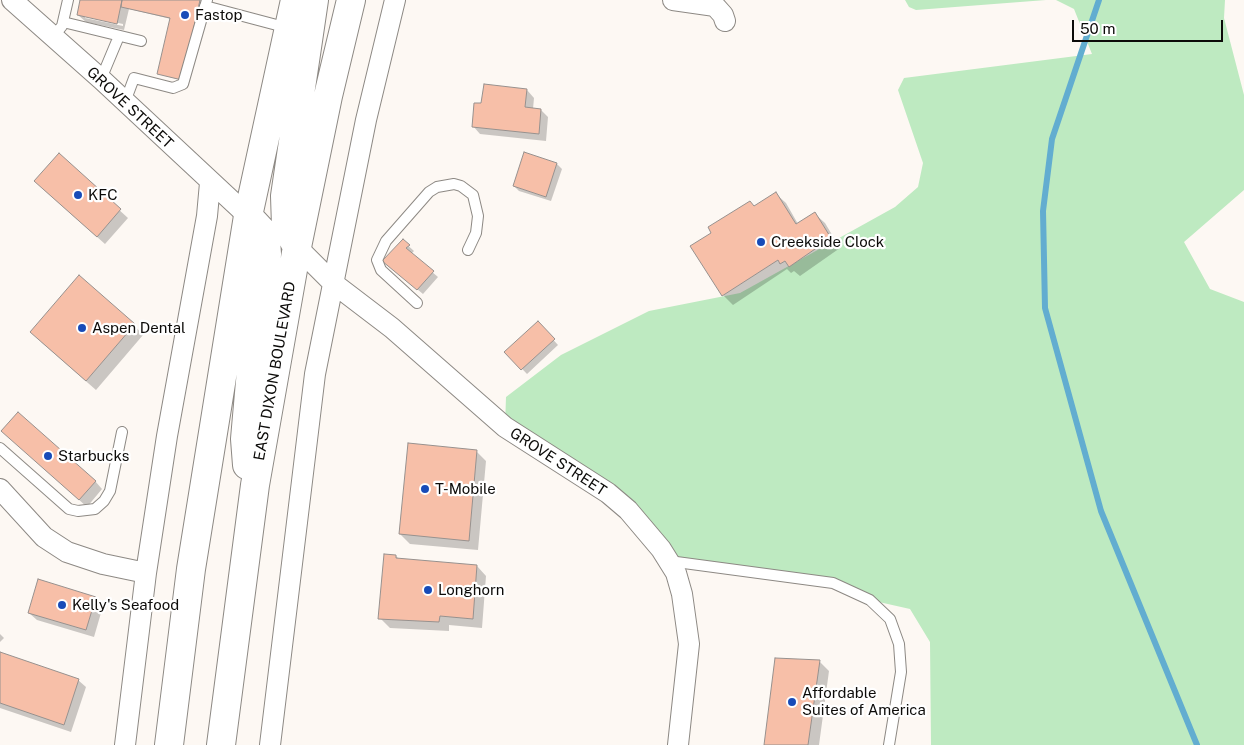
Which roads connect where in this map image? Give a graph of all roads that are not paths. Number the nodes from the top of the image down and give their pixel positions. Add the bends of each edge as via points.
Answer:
1 (12, 0) edge
2 (68, 0) edge
3 (294, 0) edge
4 (314, 0) edge
5 (351, 0) edge
6 (395, 0) edge
7 (673, 0) edge
8 (206, 3) edge
9 (725, 21) dead end
10 (288, 28) junction
11 (58, 30) junction
12 (119, 36) junction
13 (141, 41) dead end
14 (101, 79) junction
15 (125, 102) junction
16 (210, 183) junction
17 (248, 216) junction
18 (297, 247) junction
19 (468, 250) dead end
20 (333, 283) junction
21 (417, 303) dead end
22 (122, 432) dead end
23 (0, 448) edge
24 (255, 485) junction
25 (0, 489) edge
26 (668, 561) junction
27 (146, 573) junction
28 (125, 745) edge
29 (169, 745) edge
30 (221, 745) edge
31 (270, 745) edge
32 (678, 745) edge
33 (889, 745) edge

1 - 11 street, GROVE STREET
2 - 11 lane
3 - 10 highway
4 - 18 highway via 285,196 286,226
5 - 18 highway, EAST DIXON BOULEVARD
6 - 20 street via 366,120
7 - 9 street via 715,6
8 - 10 lane
8 - 15 lane via 182,86 173,88 134,78
10 - 17 highway
11 - 12 lane
11 - 14 street, GROVE STREET
12 - 13 lane
12 - 14 lane
14 - 15 street, GROVE STREET
15 - 16 street, GROVE STREET
16 - 17 street, GROVE STREET
16 - 27 street
17 - 24 highway via 261,230 267,254 252,359 244,454
17 - 29 highway via 191,569
18 - 20 street, GROVE STREET
18 - 24 highway, EAST DIXON BOULEVARD
19 - 21 lane via 476,233 478,216 472,195 454,184 437,187 386,241 377,260 381,270
20 - 26 street, GROVE STREET via 392,328 505,427 628,510
20 - 31 street via 314,384
22 - 23 lane via 110,491 95,509 69,509
24 - 30 highway, EAST DIXON BOULEVARD
25 - 27 street via 44,537 67,552
26 - 32 street, GROVE STREET via 676,573 682,594 688,644
26 - 33 lane via 833,584 870,600 890,619 899,644 901,672
27 - 28 street

